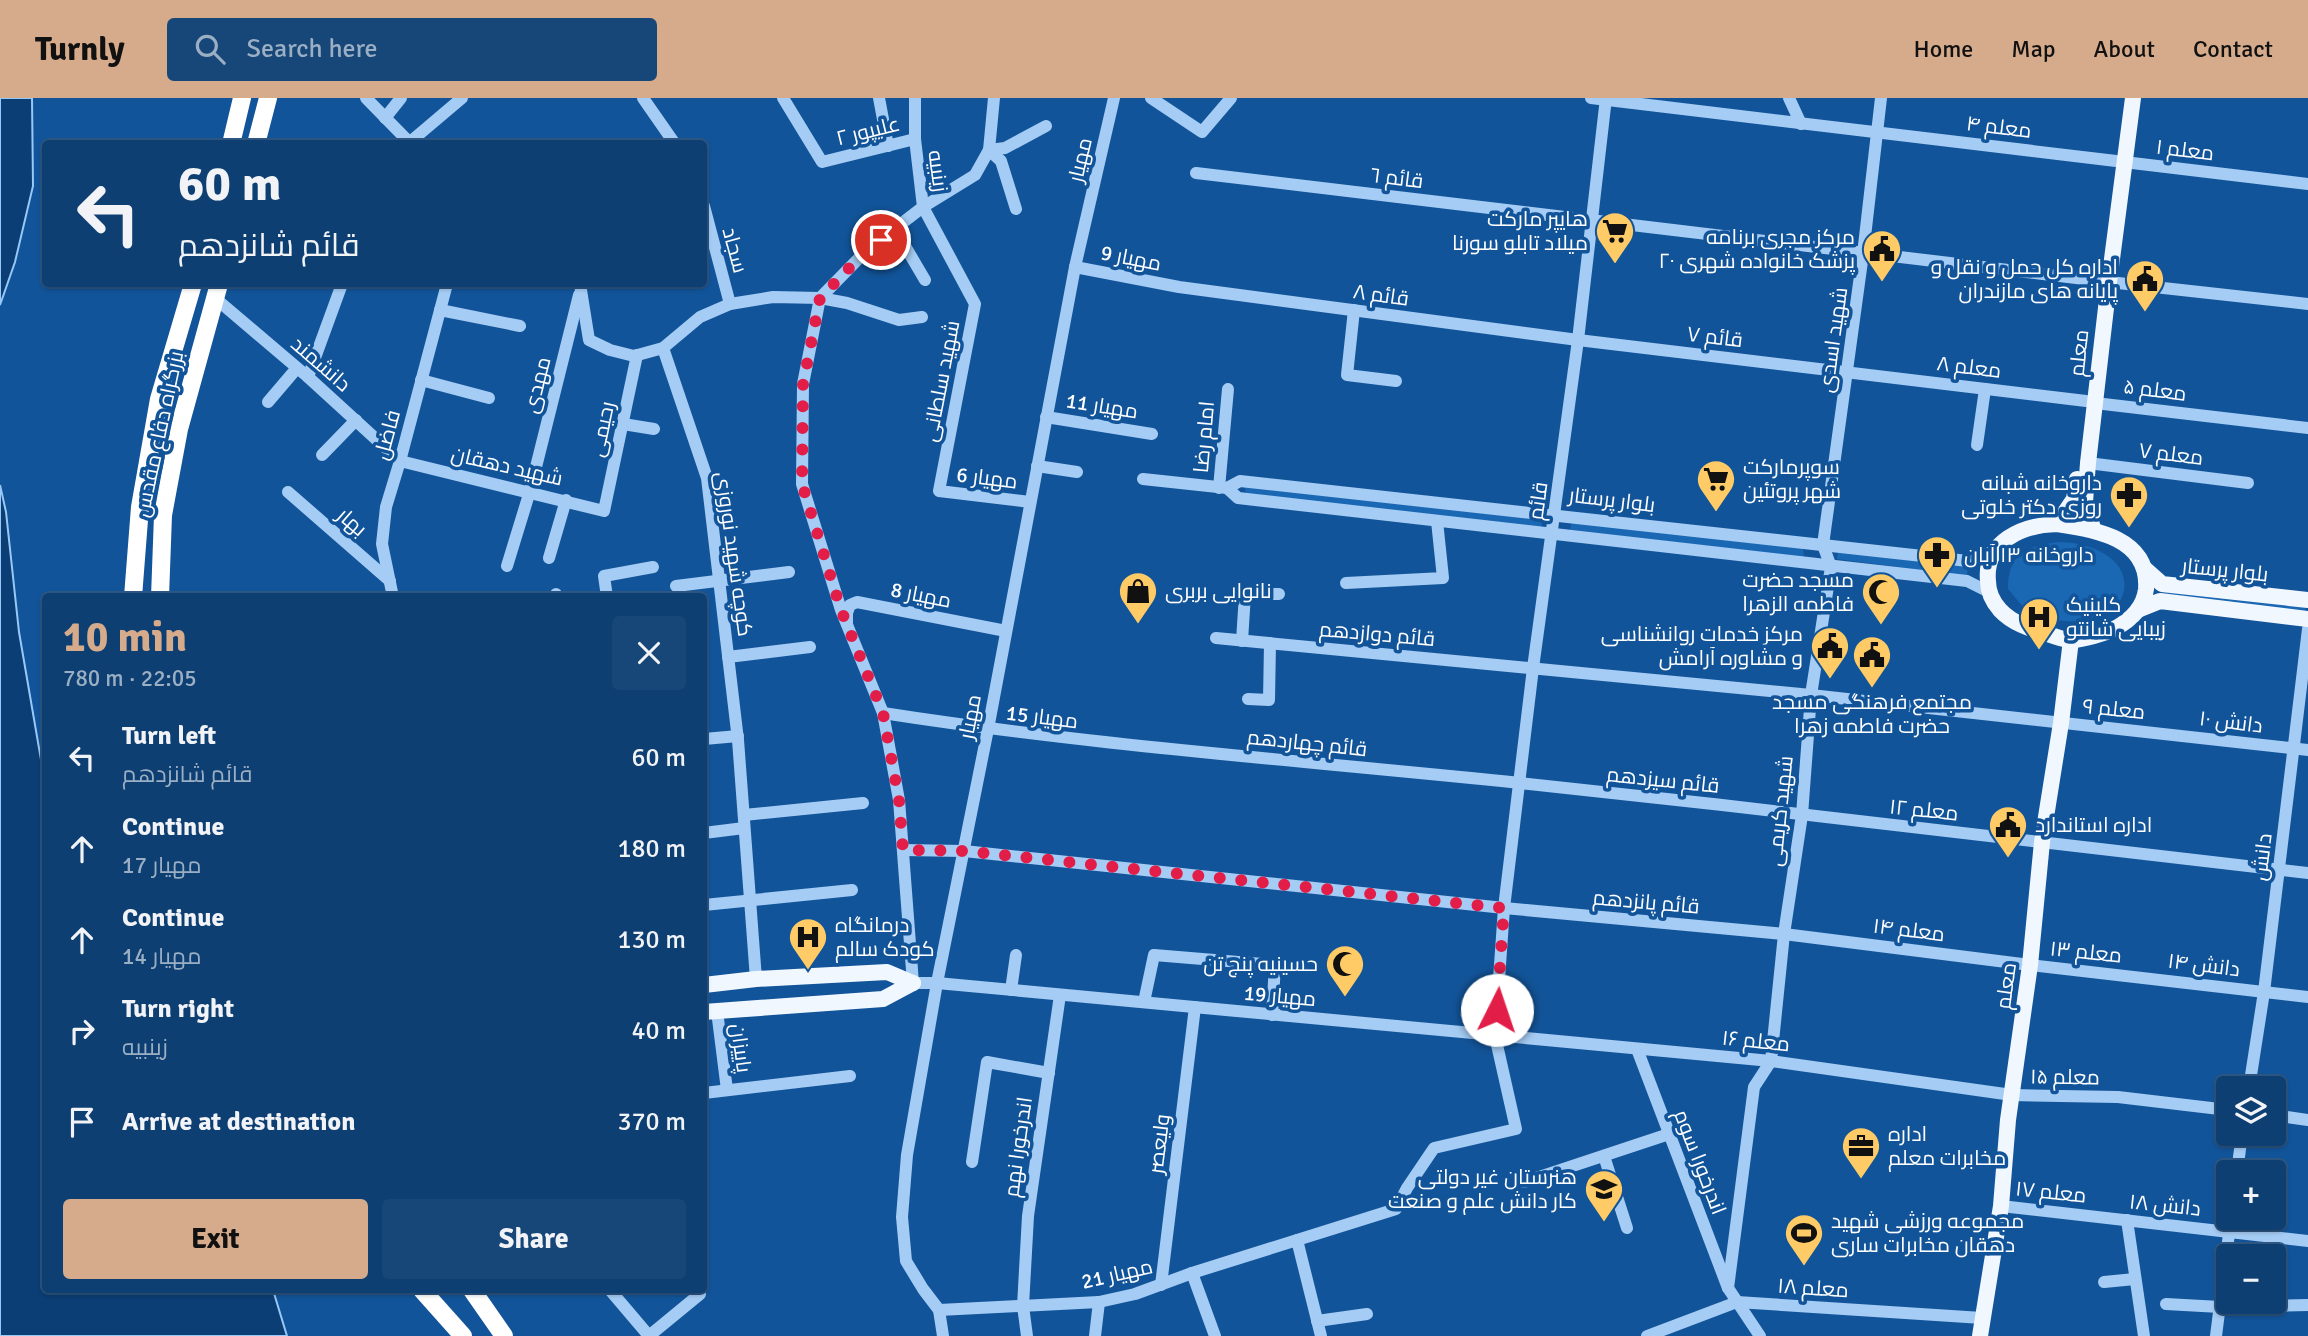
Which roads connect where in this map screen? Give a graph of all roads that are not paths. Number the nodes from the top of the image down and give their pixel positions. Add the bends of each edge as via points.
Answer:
1 (242, 98) edge
2 (268, 98) edge
3 (366, 98) edge
4 (401, 98) edge
5 (462, 98) edge
6 (643, 98) edge
7 (783, 98) edge
8 (879, 98) edge
9 (915, 98) edge
10 (994, 98) edge
11 (1114, 98) edge
12 (1151, 98) edge
13 (1231, 98) edge
14 (1591, 98) edge
15 (1789, 98) edge
16 (1881, 98) edge
17 (2123, 98) edge
18 (2133, 98) edge
19 (1605, 99) edge
20 (385, 118) junction
21 (1801, 124) junction
22 (1046, 126) dead end
23 (1878, 132) junction
24 (915, 139) junction
25 (231, 140) edge
26 (257, 140) edge
27 (408, 140) edge
28 (414, 140) edge
29 (672, 140) edge
30 (888, 146) junction
31 (989, 150) junction
32 (2120, 162) junction
33 (1196, 173) dead end
34 (2308, 184) edge
35 (923, 206) junction
36 (1016, 209) dead end
37 (707, 217) edge
38 (1592, 221) junction
39 (895, 229) junction
40 (1863, 254) junction
41 (1075, 267) junction
42 (925, 281) dead end
43 (2105, 281) junction
44 (192, 287) edge
45 (341, 287) edge
46 (446, 287) edge
47 (580, 287) edge
48 (580, 287) edge
49 (1179, 287) joint
50 (217, 291) edge
51 (820, 298) junction
52 (730, 304) junction
53 (2308, 304) edge
54 (440, 310) junction
55 (1354, 310) junction
56 (922, 317) dead end
57 (520, 326) dead end
58 (1578, 341) junction
59 (663, 348) junction
60 (637, 355) junction
61 (297, 368) junction
62 (1848, 372) junction
63 (308, 377) junction
64 (421, 380) junction
65 (1396, 381) dead end
66 (1228, 389) dead end
67 (1985, 389) junction
68 (489, 398) dead end
69 (268, 402) dead end
70 (2090, 402) junction
71 (1046, 416) junction
72 (356, 420) junction
73 (622, 424) junction
74 (2308, 428) edge
75 (654, 429) dead end
76 (1152, 434) dead end
77 (1977, 445) dead end
78 (322, 456) dead end
79 (400, 461) junction
80 (2088, 463) junction
81 (1037, 466) junction
82 (1077, 472) dead end
83 (1143, 479) dead end
84 (2248, 483) dead end
85 (1223, 488) junction
86 (530, 491) junction
87 (939, 491) joint
88 (288, 492) dead end
89 (566, 500) junction
90 (1030, 502) junction
91 (604, 511) joint
92 (1555, 514) junction
93 (1437, 522) junction
94 (2057, 524) junction
95 (2093, 528) junction
96 (1552, 535) junction
97 (1823, 545) junction
98 (1993, 552) junction
99 (549, 558) dead end
100 (507, 566) dead end
101 (653, 567) dead end
102 (1831, 567) junction
103 (2144, 568) junction
104 (789, 572) dead end
105 (390, 581) junction
106 (719, 581) junction
107 (1346, 583) dead end
108 (676, 586) dead end
109 (1989, 592) junction
110 (133, 593) edge
111 (160, 593) edge
112 (392, 593) edge
113 (606, 593) edge
114 (1279, 594) dead end
115 (2308, 600) edge
116 (2140, 609) junction
117 (2308, 619) edge
118 (847, 625) junction
119 (2308, 629) edge
120 (1006, 631) junction
121 (1216, 638) dead end
122 (2071, 640) junction
123 (1242, 641) junction
124 (1270, 643) junction
125 (810, 647) dead end
126 (728, 657) junction
127 (1533, 668) junction
128 (1811, 695) junction
129 (1248, 699) dead end
130 (883, 713) junction
131 (2061, 723) junction
132 (988, 729) junction
133 (2163, 733) joint
134 (738, 736) junction
135 (707, 739) edge
136 (1091, 742) joint
137 (2294, 749) junction
138 (2308, 750) edge
139 (1519, 783) junction
140 (863, 803) dead end
141 (1802, 815) junction
142 (744, 822) junction
143 (707, 832) edge
144 (2042, 842) junction
145 (903, 850) junction
146 (964, 851) junction
147 (2280, 869) junction
148 (2308, 873) edge
149 (852, 890) dead end
150 (749, 900) junction
151 (707, 905) edge
152 (1504, 908) junction
153 (1784, 934) junction
154 (1016, 955) dead end
155 (2030, 965) junction
156 (2139, 977) joint
157 (756, 979) junction
158 (913, 983) junction
159 (937, 983) junction
160 (707, 985) edge
161 (1011, 990) junction
162 (2264, 992) junction
163 (1060, 995) junction
164 (2308, 996) edge
165 (1144, 1002) junction
166 (1195, 1007) junction
167 (710, 1012) edge
168 (1272, 1015) junction
169 (1495, 1036) junction
170 (1637, 1049) junction
171 (1771, 1060) junction
172 (1049, 1073) junction
173 (850, 1076) dead end
174 (2251, 1076) edge
175 (727, 1090) junction
176 (707, 1093) edge
177 (2012, 1095) junction
178 (2216, 1109) edge
179 (2286, 1116) edge
180 (2308, 1119) edge
181 (1669, 1134) junction
182 (1604, 1156) junction
183 (972, 1162) dead end
184 (1524, 1182) dead end
185 (2001, 1206) junction
186 (2097, 1217) joint
187 (2127, 1220) junction
188 (1627, 1228) dead end
189 (2230, 1232) junction
190 (1297, 1240) junction
191 (2308, 1241) edge
192 (2228, 1244) edge
193 (1192, 1273) junction
194 (2135, 1279) junction
195 (2104, 1282) dead end
196 (1161, 1285) junction
197 (1728, 1289) junction
198 (425, 1293) edge
199 (431, 1293) edge
200 (474, 1293) edge
201 (613, 1293) edge
202 (700, 1294) dead end
203 (1099, 1302) junction
204 (1737, 1302) junction
205 (2165, 1304) dead end
206 (2308, 1305) edge
207 (1023, 1306) junction
208 (2286, 1306) edge
209 (2216, 1307) edge
210 (939, 1310) junction
211 (1367, 1314) dead end
212 (2219, 1314) edge
213 (1982, 1318) junction
214 (1317, 1321) junction
215 (463, 1336) edge
216 (504, 1336) edge
217 (649, 1336) edge
218 (943, 1336) edge
219 (1027, 1336) edge
220 (1095, 1336) edge
221 (1215, 1336) edge
222 (1321, 1336) edge
223 (1647, 1336) edge
224 (1760, 1336) edge
225 (1980, 1336) edge
226 (2142, 1336) edge
227 (2216, 1336) edge

1 - 25 highway
2 - 26 highway
3 - 20 street
4 - 20 street
5 - 28 street
6 - 29 street
7 - 30 street, علیپور ۲ via 822,162
8 - 30 street
9 - 24 street, زینبیه
10 - 31 street
11 - 41 street, مهیار
12 - 13 street via 1202,132
14 - 19 street, معلم ۴
15 - 21 street
16 - 23 street, شهید اسدی
17 - 32 main road, معلم
18 - 32 main road, معلم
19 - 21 street, معلم ۴
19 - 38 street, قائم
20 - 27 street
21 - 23 street, معلم ۴
22 - 31 street via 1005,148
23 - 32 street, معلم ۴
23 - 40 street, شهید اسدی
24 - 30 street, علیپور ۲
24 - 35 street, زینبیه
31 - 35 street via 975,174
31 - 36 street via 1001,161
32 - 34 street, معلم ١
32 - 43 main road, معلم
33 - 38 street, قائم ٦
35 - 39 street, زینبیه
35 - 87 street, شهید سلطانی via 975,304
37 - 52 street, سجاد
38 - 40 street, قائم ٦
38 - 58 street, قائم
39 - 42 street
39 - 51 street, زینبیه via 867,250
40 - 43 street, قائم ٦
40 - 62 street, شهید اسدی
41 - 49 street, مهیار 9
41 - 71 street, مهیار
43 - 53 street, قائم ٦
43 - 70 main road, معلم
44 - 110 highway, بزرگراه دفاع مقدس via 159,400 140,507
45 - 63 street
46 - 54 street, فاضل
47 - 60 street via 589,340
48 - 86 street, مهدی
49 - 55 street, قائم ٨
50 - 61 street, دانشمند
50 - 111 highway, بزرگراه دفاع مقدس via 182,417 163,515
51 - 52 street via 773,297
51 - 56 street via 899,320
51 - 118 street via 803,384 802,484
52 - 59 street via 699,317
54 - 57 street
54 - 64 street, فاضل
55 - 58 street, قائم ٨
55 - 65 street via 1347,375
58 - 62 street, قائم ٧
58 - 92 street, قائم
59 - 60 street
59 - 106 street, کوچه شهید نوروزی via 707,478
60 - 73 street, رحیمی
61 - 63 street, دانشمند
61 - 69 street
62 - 67 street, معلم ۸
62 - 97 street, شهید اسدی
63 - 72 street, دانشمند
64 - 68 street
64 - 79 street, فاضل
66 - 85 street, امام رضا
67 - 70 street, معلم ۸
67 - 77 street
70 - 74 street, معلم ۵
70 - 80 main road, معلم
70 - 94 main road, معلم via 2074,499
71 - 76 street, مهیار 11
71 - 81 street, مهیار
72 - 78 street
72 - 79 street, دانشمند
73 - 75 street
73 - 91 street, رحیمی
79 - 86 street, شهید دهقان
79 - 105 street, فاضل via 386,507 382,544
80 - 84 street, معلم ٧
80 - 95 main road, معلم via 2085,502
81 - 82 street
81 - 90 street, مهیار
83 - 85 street, بلوار پرستار
85 - 92 street, بلوار پرستار via 1240,481
85 - 93 street, بلوار پرستار via 1238,498
86 - 89 street, شهید دهقان
86 - 100 street, مهدی
87 - 90 street, مهیار 6
88 - 105 street, بهار
89 - 91 street, شهید دهقان
89 - 99 street
90 - 120 street, مهیار
92 - 96 street, قائم
92 - 97 street, بلوار پرستار
93 - 96 street, بلوار پرستار
93 - 107 street via 1443,578
94 - 95 main road
94 - 98 main road via 2025,528 2007,537
95 - 103 main road via 2118,539
96 - 102 street, بلوار پرستار
96 - 127 street, قائم
97 - 98 street, بلوار پرستار via 1968,561
97 - 102 street
98 - 109 main road via 1987,572
101 - 113 street via 604,576
102 - 109 street, بلوار پرستار via 1967,581
102 - 128 street, شهید کریمی
103 - 115 main road, بلوار پرستار via 2162,584
103 - 116 main road via 2146,589
104 - 106 street
105 - 112 street, فاضل
106 - 108 street
106 - 126 street, کوچه شهید نوروزی
109 - 122 main road via 2014,622
114 - 123 street via 1245,594
116 - 117 main road, بلوار پرستار via 2160,601
116 - 122 main road via 2108,632
118 - 120 street, مهیار 8 via 850,605 857,602
118 - 130 street
119 - 137 street, دانش
120 - 132 street, مهیار
121 - 123 street, قائم دوازدهم
122 - 131 main road, معلم
123 - 124 street, قائم دوازدهم
124 - 127 street, قائم دوازدهم
124 - 129 street via 1269,700
125 - 126 street
126 - 134 street, کوچه شهید نوروزی
127 - 128 street, قائم دوازدهم
127 - 139 street, قائم
128 - 131 street, معلم ٩
128 - 141 street, شهید کریمی
130 - 132 street, مهیار 15
130 - 145 street
131 - 133 street, معلم ٩
131 - 144 main road, معلم
132 - 136 street, مهیار 15
132 - 146 street, مهیار
133 - 137 street, دانش ۱۰
134 - 135 street
134 - 142 street, کوچه شهید نوروزی
136 - 139 street, قائم چهاردهم
137 - 138 street, دانش ۱۰
137 - 147 street, دانش
139 - 141 street, قائم سیزدهم
139 - 152 street, قائم
140 - 142 street
141 - 144 street, معلم ١٢
141 - 153 street, شهید کریمی
142 - 143 street
142 - 150 street, کوچه شهید نوروزی
144 - 147 street, معلم ١٢
144 - 155 main road, معلم
145 - 146 street, قائم پانزدهم
145 - 158 street
146 - 152 street, قائم پانزدهم
146 - 159 street, مهیار
147 - 148 street, معلم ١٢
147 - 162 street, دانش
149 - 150 street
150 - 151 street
150 - 157 street, کوچه شهید نوروزی
152 - 153 street, قائم پانزدهم
152 - 169 street, قائم
153 - 155 street, معلم ۱۴
153 - 171 street, شهید کریمی
154 - 161 street
155 - 156 street, معلم ١٣
155 - 177 main road, معلم
156 - 162 street, دانش ۱۴
157 - 158 main road via 887,972
157 - 160 main road
158 - 159 street, مهیار 19
158 - 167 main road via 883,999
159 - 161 street, مهیار 19
159 - 210 street, مهیار via 906,1155 902,1217 906,1261
161 - 163 street, مهیار 19
162 - 164 street, دانش ۱۴
162 - 174 street, دانش
163 - 165 street, مهیار 19
163 - 172 street, اندرخورا نهم
165 - 166 street, مهیار 19
165 - 168 street via 1154,955 1275,965
166 - 168 street, مهیار 19
166 - 196 street, ولیعصر
167 - 175 street, پاییزان
168 - 169 street, مهیار 19
169 - 170 street, معلم ۱۶
169 - 190 street, مهیار 21 via 1516,1129 1434,1149 1396,1209
170 - 171 street, معلم ۱۶
170 - 181 street, اندرخورا سوم
171 - 177 street, معلم ۱۶
171 - 197 street via 1754,1087
172 - 183 street via 987,1062
172 - 207 street, اندرخورا نهم via 1028,1216
173 - 175 street
175 - 176 street
177 - 178 street, معلم ۱۵ via 2118,1097
177 - 185 main road, معلم
179 - 180 street
181 - 182 street
181 - 197 street, اندرخورا سوم
182 - 184 street
182 - 188 street
185 - 186 street, معلم ١٧
185 - 213 main road, معلم
186 - 187 street, دانش ١٨
187 - 189 street, دانش ١٨
187 - 194 street
189 - 191 street, دانش ١٨
189 - 192 street
190 - 193 street, مهیار 21
190 - 214 street
193 - 196 street, مهیار 21
193 - 221 street
194 - 195 street
194 - 226 street
196 - 203 street, مهیار 21
197 - 204 street, اندرخورا سوم
198 - 215 highway
199 - 215 main road
200 - 216 highway
201 - 217 street
202 - 217 street
203 - 207 street, مهیار 21
203 - 220 street
204 - 213 street, معلم ۱۸
204 - 223 street, معلم ۱۸
204 - 224 street, اندرخورا سوم
205 - 209 street
206 - 208 street
207 - 210 street, مهیار 21
207 - 219 street, اندرخورا نهم
210 - 218 street, مهیار
211 - 214 street
212 - 227 street
213 - 225 main road, معلم
214 - 222 street

